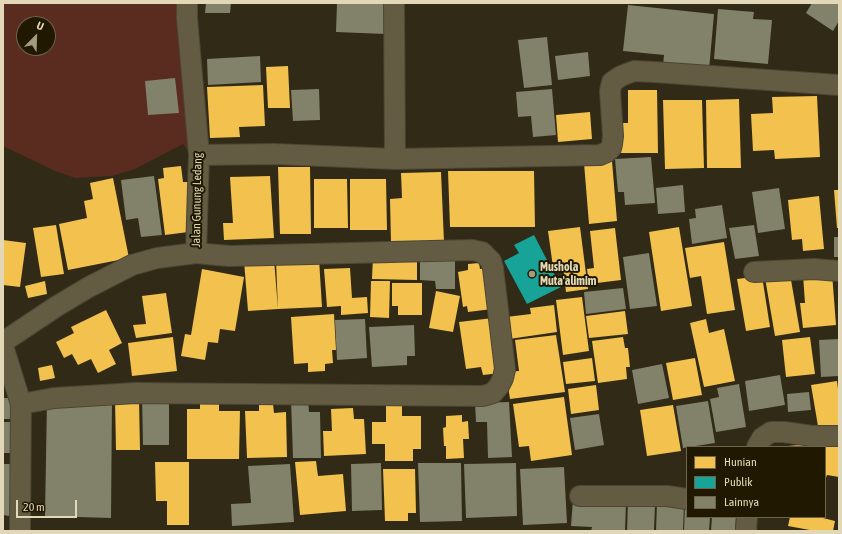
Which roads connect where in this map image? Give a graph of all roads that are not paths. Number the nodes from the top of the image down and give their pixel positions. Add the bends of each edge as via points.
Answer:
1 (187, 3) edge
2 (394, 3) edge
3 (839, 86) edge
4 (199, 155) junction
5 (395, 159) junction
6 (196, 253) junction
7 (839, 271) edge
8 (754, 272) dead end
9 (3, 342) edge
10 (3, 346) edge
11 (21, 404) junction
12 (839, 436) edge
13 (758, 446) edge
14 (580, 496) dead end
15 (686, 499) edge
16 (747, 518) edge
17 (20, 531) edge
18 (746, 531) edge

1 - 4 street, Jalan Gunung Ledang
2 - 5 street
3 - 5 street via 634,71 612,82 612,144 607,152 600,155
4 - 5 street via 274,154
4 - 6 street, Jalan Gunung Ledang
6 - 9 street, Jalan Gunung Ledang via 157,258 132,265 89,287
6 - 11 street via 229,256 472,250 482,252 491,261 493,268 505,369 503,378 493,393 483,396 135,394 54,398
7 - 8 street via 814,269
10 - 11 street
11 - 17 street
12 - 13 street via 771,432 762,438
14 - 15 street via 667,496
16 - 18 street

